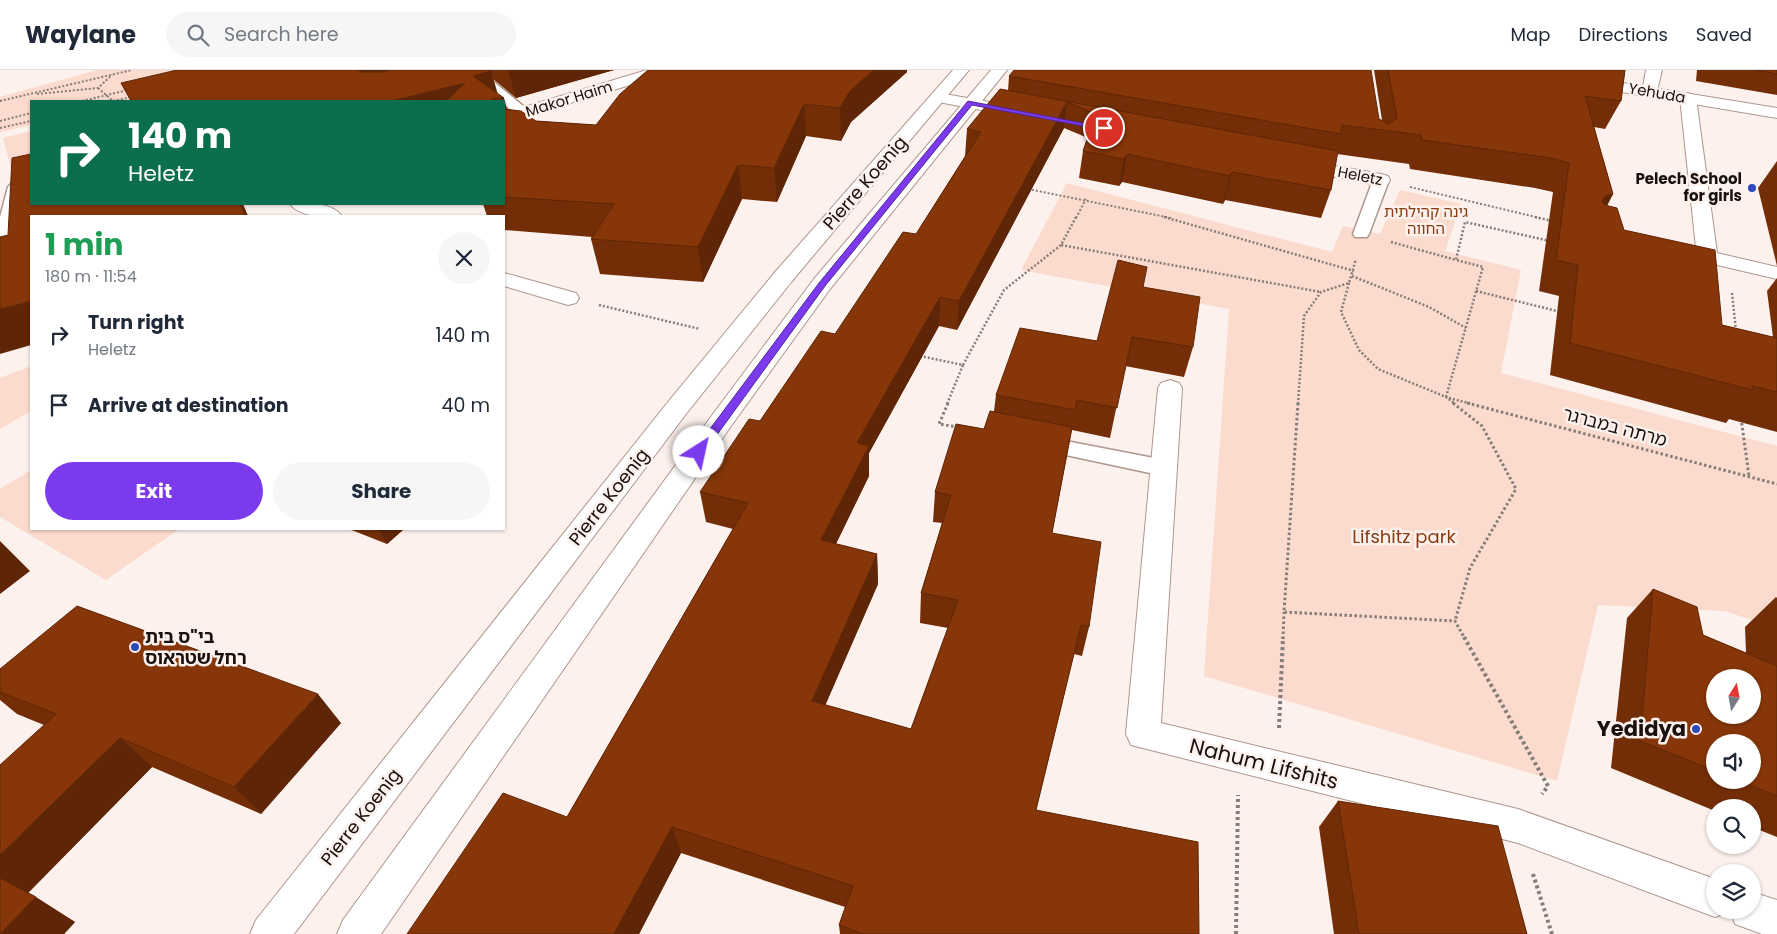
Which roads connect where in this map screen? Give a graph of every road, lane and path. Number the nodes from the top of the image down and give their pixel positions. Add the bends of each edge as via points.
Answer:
1 (132, 70) edge
2 (664, 70) edge
3 (961, 70) edge
4 (999, 70) edge
5 (1654, 70) edge
6 (112, 74) junction
7 (1569, 79) edge
8 (460, 80) edge
9 (98, 88) junction
10 (134, 89) edge
11 (1650, 92) junction
12 (24, 95) junction
13 (105, 96) junction
14 (132, 97) edge
15 (939, 98) junction
16 (1688, 98) junction
17 (87, 100) edge
18 (111, 100) edge
19 (118, 100) edge
20 (0, 101) edge
21 (970, 103) junction
22 (30, 113) edge
23 (523, 113) junction
24 (1777, 113) edge
25 (1036, 115) edge
26 (505, 118) edge
27 (0, 121) edge
28 (30, 121) edge
29 (0, 128) edge
30 (1277, 160) edge
31 (1381, 180) junction
32 (30, 184) edge
33 (1020, 188) edge
34 (1086, 199) junction
35 (303, 205) edge
36 (329, 215) edge
37 (1558, 222) dead end
38 (1361, 234) joint
39 (1552, 241) dead end
40 (1060, 245) junction
41 (0, 246) edge
42 (24, 246) edge
43 (0, 250) edge
44 (1456, 260) junction
45 (1729, 262) junction
46 (1777, 273) edge
47 (1352, 276) junction
48 (505, 279) edge
49 (1349, 283) junction
50 (1476, 291) junction
51 (1321, 292) junction
52 (568, 298) joint
53 (1564, 312) dead end
54 (1466, 328) junction
55 (1736, 336) edge
56 (734, 337) junction
57 (915, 354) edge
58 (963, 365) junction
59 (1170, 388) dead end
60 (1446, 397) junction
61 (1741, 417) edge
62 (990, 433) joint
63 (1164, 468) junction
64 (1749, 476) junction
65 (1777, 484) edge
66 (1284, 612) junction
67 (1455, 621) junction
68 (1239, 758) junction
69 (1278, 768) junction
70 (1518, 826) junction
71 (1706, 895) edge
72 (1761, 914) edge
73 (1777, 920) edge
74 (270, 934) edge
75 (357, 934) edge
76 (1236, 934) edge
77 (1552, 934) edge

1 - 6 path
2 - 23 street, Makor Haim
3 - 15 street, Pierre Koenig
4 - 21 street, Pierre Koenig
5 - 11 street
6 - 9 path
6 - 12 path
7 - 11 street, Yehuda
8 - 23 lane via 478,76
9 - 12 path
9 - 13 path
10 - 13 path
11 - 16 street, Yehuda
12 - 20 path
13 - 17 path
13 - 18 path
14 - 19 path
15 - 21 street
15 - 56 street, Pierre Koenig
16 - 24 street, Yehuda
16 - 45 street via 1701,261
21 - 25 street
21 - 75 street, Pierre Koenig via 822,284
22 - 27 path
23 - 26 street, Makor Haim
28 - 29 path
30 - 31 street, Heletz
31 - 37 path, Heletz
31 - 38 lane
32 - 41 lane via 16,187
33 - 34 path
34 - 40 path
34 - 47 path via 1180,220 1354,271
35 - 36 street
38 - 44 path
39 - 44 path via 1465,222
40 - 51 path
40 - 58 path via 1004,290
42 - 43 street
44 - 50 path via 1483,267
45 - 46 street
45 - 55 path
47 - 49 path
47 - 54 path via 1429,307
48 - 52 street
49 - 51 path
49 - 60 path via 1341,312 1360,350 1378,369
50 - 53 path
50 - 54 path
51 - 66 path via 1304,316
52 - 56 path
54 - 60 path
56 - 74 street, Pierre Koenig
57 - 58 path
58 - 62 path via 939,424
59 - 63 street, Nahum Lifshits
60 - 64 path, מרתה במברגר
60 - 67 path via 1482,426 1516,489 1470,568
61 - 64 path
62 - 63 lane
63 - 68 street, Nahum Lifshits via 1143,734
64 - 65 path, מרתה במברגר
66 - 67 path
66 - 69 path
67 - 70 path via 1548,786
68 - 69 street, Nahum Lifshits
68 - 76 path
69 - 70 street, Nahum Lifshits
70 - 71 street, Nahum Lifshits
70 - 77 path
72 - 73 street

